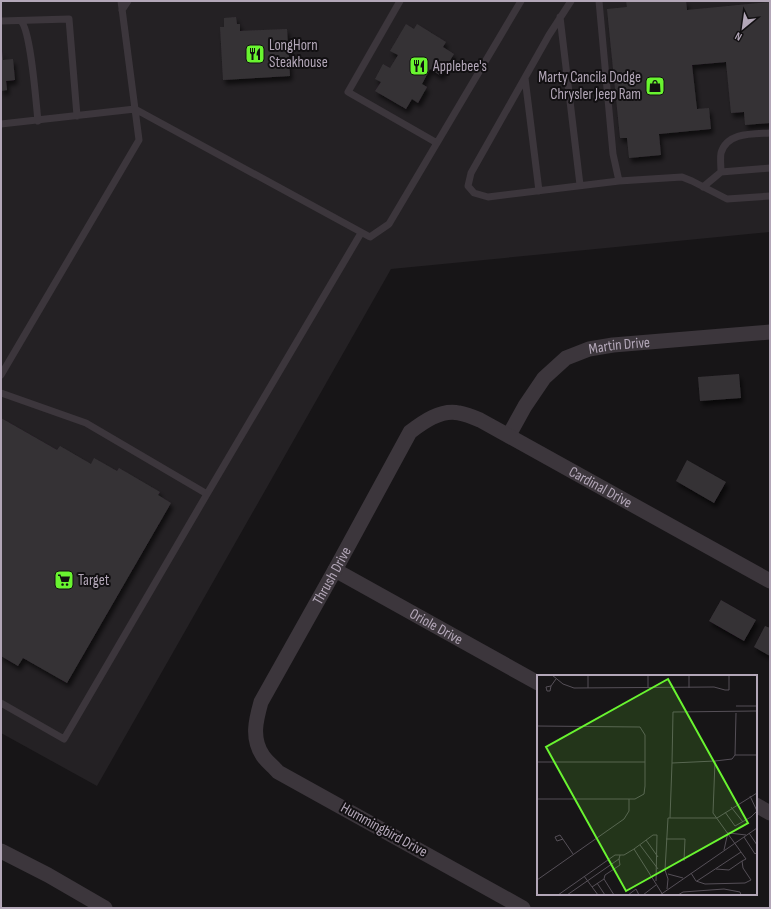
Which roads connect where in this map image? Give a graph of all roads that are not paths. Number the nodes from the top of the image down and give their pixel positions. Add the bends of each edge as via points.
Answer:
1 (114, 1) edge
2 (121, 1) edge
3 (128, 1) edge
4 (400, 1) edge
5 (521, 1) edge
6 (570, 1) edge
7 (599, 1) edge
8 (122, 10) junction
9 (560, 17) junction
10 (1, 21) edge
11 (21, 21) junction
12 (525, 78) junction
13 (135, 109) junction
14 (77, 116) junction
15 (38, 121) junction
16 (1, 124) edge
17 (770, 133) edge
18 (437, 143) junction
19 (770, 168) edge
20 (721, 172) junction
21 (619, 181) junction
22 (580, 185) junction
23 (703, 187) junction
24 (539, 191) junction
25 (770, 196) edge
26 (361, 233) junction
27 (770, 332) edge
28 (1, 375) edge
29 (1, 392) edge
30 (426, 420) joint
31 (509, 434) junction
32 (207, 494) junction
33 (335, 570) junction
34 (770, 581) edge
35 (537, 682) edge
36 (1, 703) edge
37 (256, 741) joint
38 (757, 806) edge
39 (770, 813) edge
40 (1, 851) edge
41 (105, 908) edge
42 (523, 908) edge

1 - 8 lane
2 - 8 lane
3 - 8 lane
4 - 18 lane via 348,92
5 - 18 lane
6 - 9 lane
7 - 21 lane via 613,154
8 - 13 lane
9 - 12 lane
9 - 22 lane
10 - 11 lane
11 - 14 lane via 69,19
11 - 15 lane via 27,33
12 - 24 lane
12 - 24 lane via 471,173 468,186 474,193 488,197
13 - 14 lane
13 - 26 lane
13 - 28 lane via 139,140
14 - 15 lane
15 - 16 lane
17 - 20 lane via 741,135 730,140 721,153
18 - 26 lane via 388,224 370,237
19 - 20 lane
20 - 23 lane
21 - 22 lane
21 - 23 lane via 682,177
22 - 24 lane
23 - 25 lane via 727,199
26 - 32 lane
27 - 31 street, Martin Drive via 589,349 566,358 544,378
29 - 32 lane via 86,423
30 - 31 street, Cardinal Drive via 441,414 458,412
30 - 33 street, Thrush Drive via 410,432
31 - 34 street, Cardinal Drive
32 - 36 lane via 64,740
33 - 35 street, Oriole Drive
33 - 37 street, Thrush Drive via 261,702 256,723
37 - 42 street, Hummingbird Drive via 263,756 278,772
38 - 39 street
40 - 41 street

